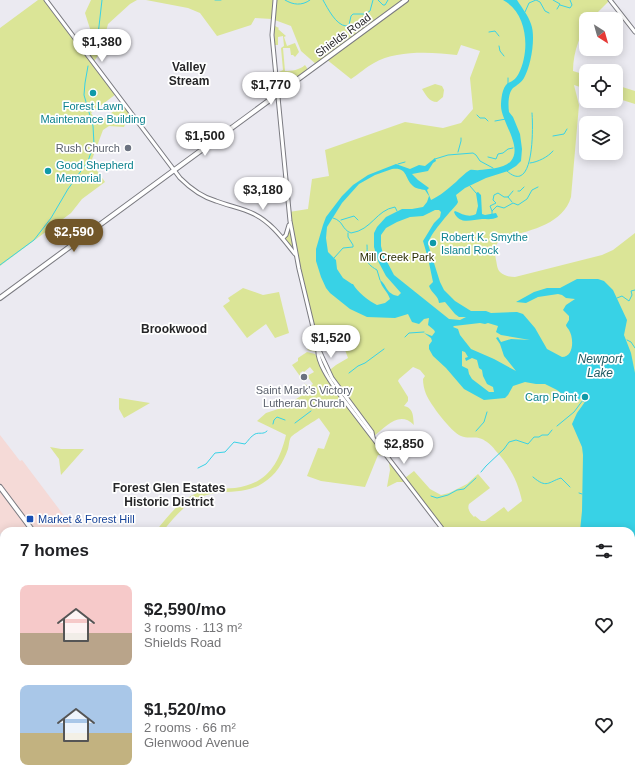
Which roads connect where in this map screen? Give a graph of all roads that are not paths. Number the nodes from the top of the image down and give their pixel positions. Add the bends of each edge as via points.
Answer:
1 (46, 0) edge
2 (275, 0) edge
3 (406, 0) edge
4 (610, 0) edge
5 (635, 32) edge
6 (277, 94) junction
7 (174, 170) junction
8 (290, 221) junction
9 (283, 238) junction
10 (296, 256) junction
11 (0, 298) edge
12 (0, 487) edge
13 (30, 527) edge
14 (441, 527) edge

1 - 7 street
2 - 6 street via 272,35
3 - 6 main road, Shields Road
4 - 5 street
6 - 7 main road, Shields Road
6 - 8 street
7 - 9 street via 194,190 215,201 255,215
7 - 11 main road, Shields Road
8 - 9 street
8 - 10 street
9 - 10 street
10 - 14 street via 317,352 331,379
12 - 13 main road

